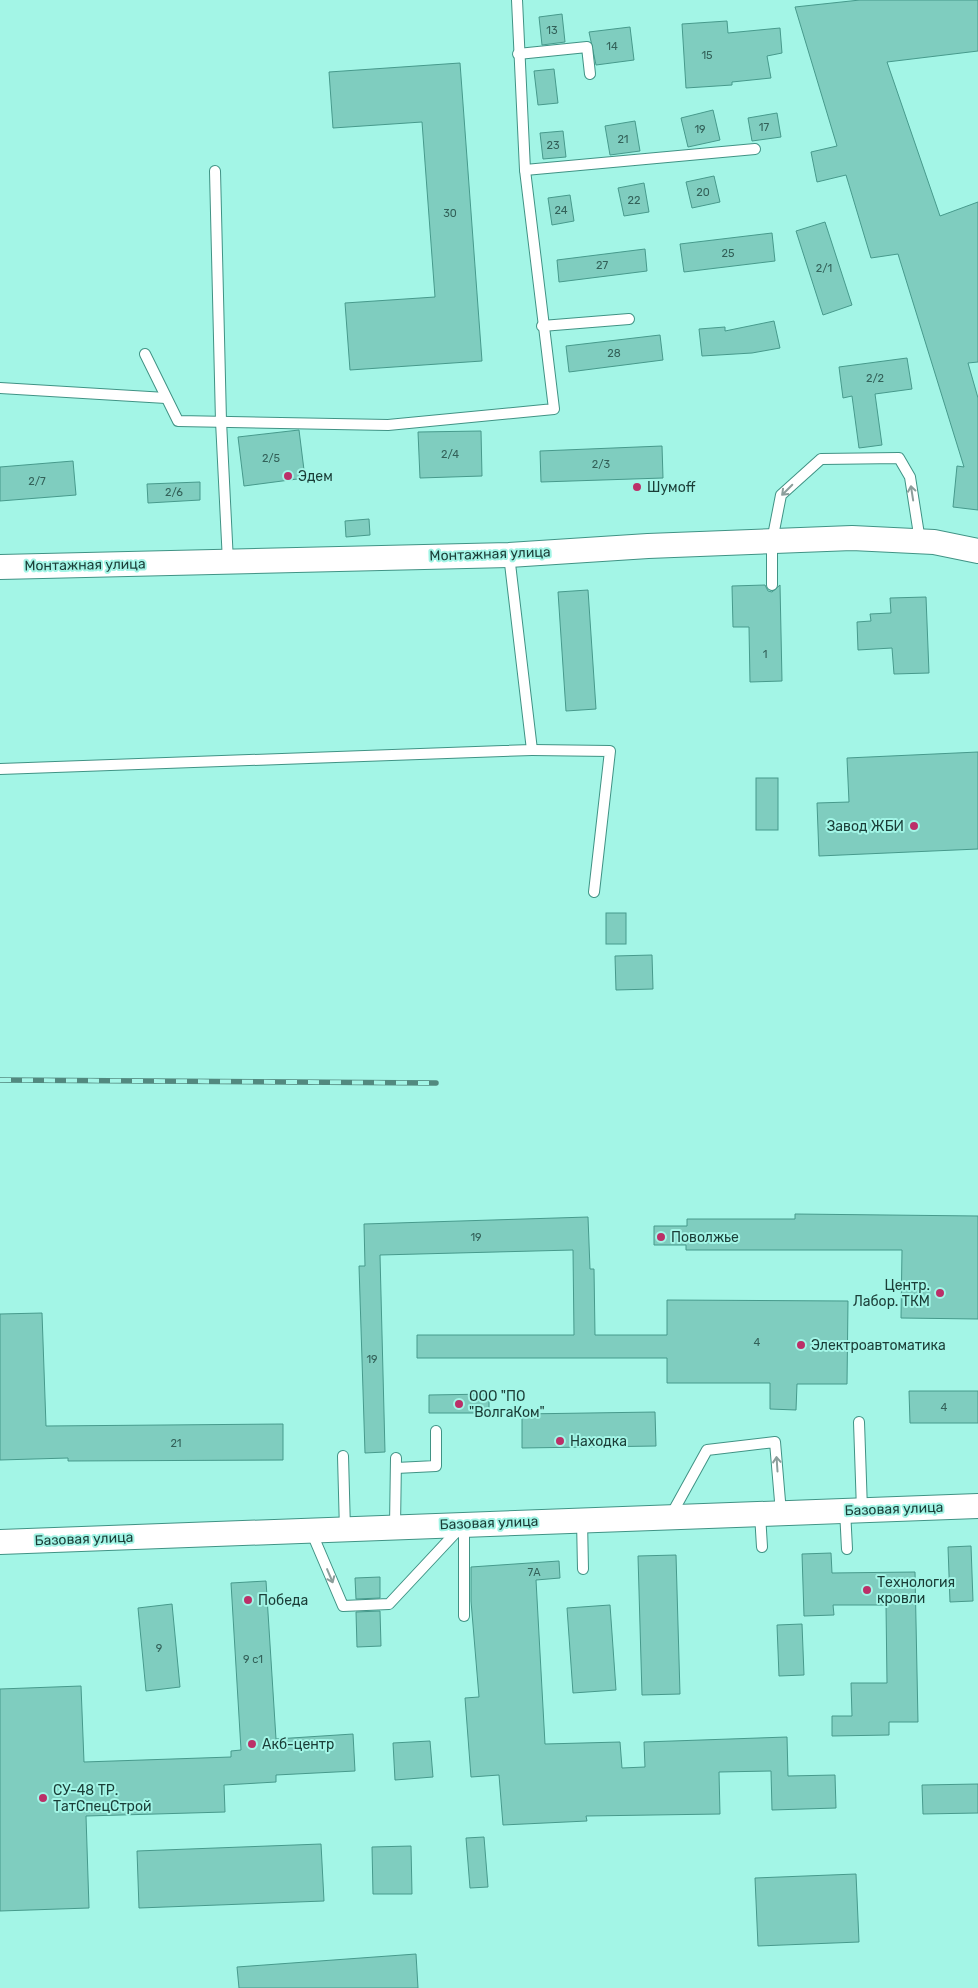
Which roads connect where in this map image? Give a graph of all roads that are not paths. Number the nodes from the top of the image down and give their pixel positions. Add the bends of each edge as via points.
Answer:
1 (517, 0) edge
2 (518, 54) junction
3 (590, 74) dead end
4 (755, 149) dead end
5 (525, 170) junction
6 (215, 171) dead end
7 (630, 319) dead end
8 (542, 326) junction
9 (145, 354) dead end
10 (0, 388) edge
11 (166, 398) junction
12 (221, 421) junction
13 (920, 541) junction
14 (772, 542) junction
15 (978, 551) edge
16 (509, 554) junction
17 (228, 562) junction
18 (0, 568) edge
19 (772, 585) dead end
20 (532, 750) junction
21 (0, 769) edge
22 (594, 892) dead end
23 (859, 1422) dead end
24 (436, 1431) dead end
25 (344, 1456) dead end
26 (978, 1506) edge
27 (853, 1510) junction
28 (771, 1513) junction
29 (670, 1517) junction
30 (582, 1520) junction
31 (464, 1524) junction
32 (395, 1527) junction
33 (345, 1530) junction
34 (311, 1531) junction
35 (0, 1542) edge
36 (762, 1547) dead end
37 (847, 1549) dead end
38 (583, 1569) dead end
39 (464, 1616) dead end

1 - 2 lane
2 - 3 lane via 587,47
2 - 5 lane
4 - 5 lane
5 - 8 lane
6 - 12 lane
7 - 8 lane
8 - 12 lane via 554,409 388,425
9 - 11 lane
10 - 11 lane
11 - 12 lane via 178,421
12 - 17 lane
13 - 14 street, Монтажная улица via 852,538
13 -> 14 lane via 910,477 899,458 821,459 781,495
13 - 15 street, Монтажная улица
14 - 16 street, Монтажная улица
14 - 19 lane
16 - 17 street, Монтажная улица
16 - 20 lane
17 - 18 street, Монтажная улица
20 - 21 lane
20 - 22 lane via 610,751
23 - 27 lane
24 - 32 lane via 436,1466 396,1463
25 - 33 lane
26 - 27 street, Базовая улица
27 - 28 street, Базовая улица
27 - 37 lane
28 - 29 street, Базовая улица
28 -> 29 lane via 775,1442 707,1450
28 - 36 lane
29 - 30 street, Базовая улица
30 - 31 street, Базовая улица
30 - 38 lane
31 - 32 street, Базовая улица
34 -> 31 lane via 343,1606 389,1604
31 - 39 lane
32 - 33 street, Базовая улица
33 - 34 street, Базовая улица
34 - 35 street, Базовая улица

